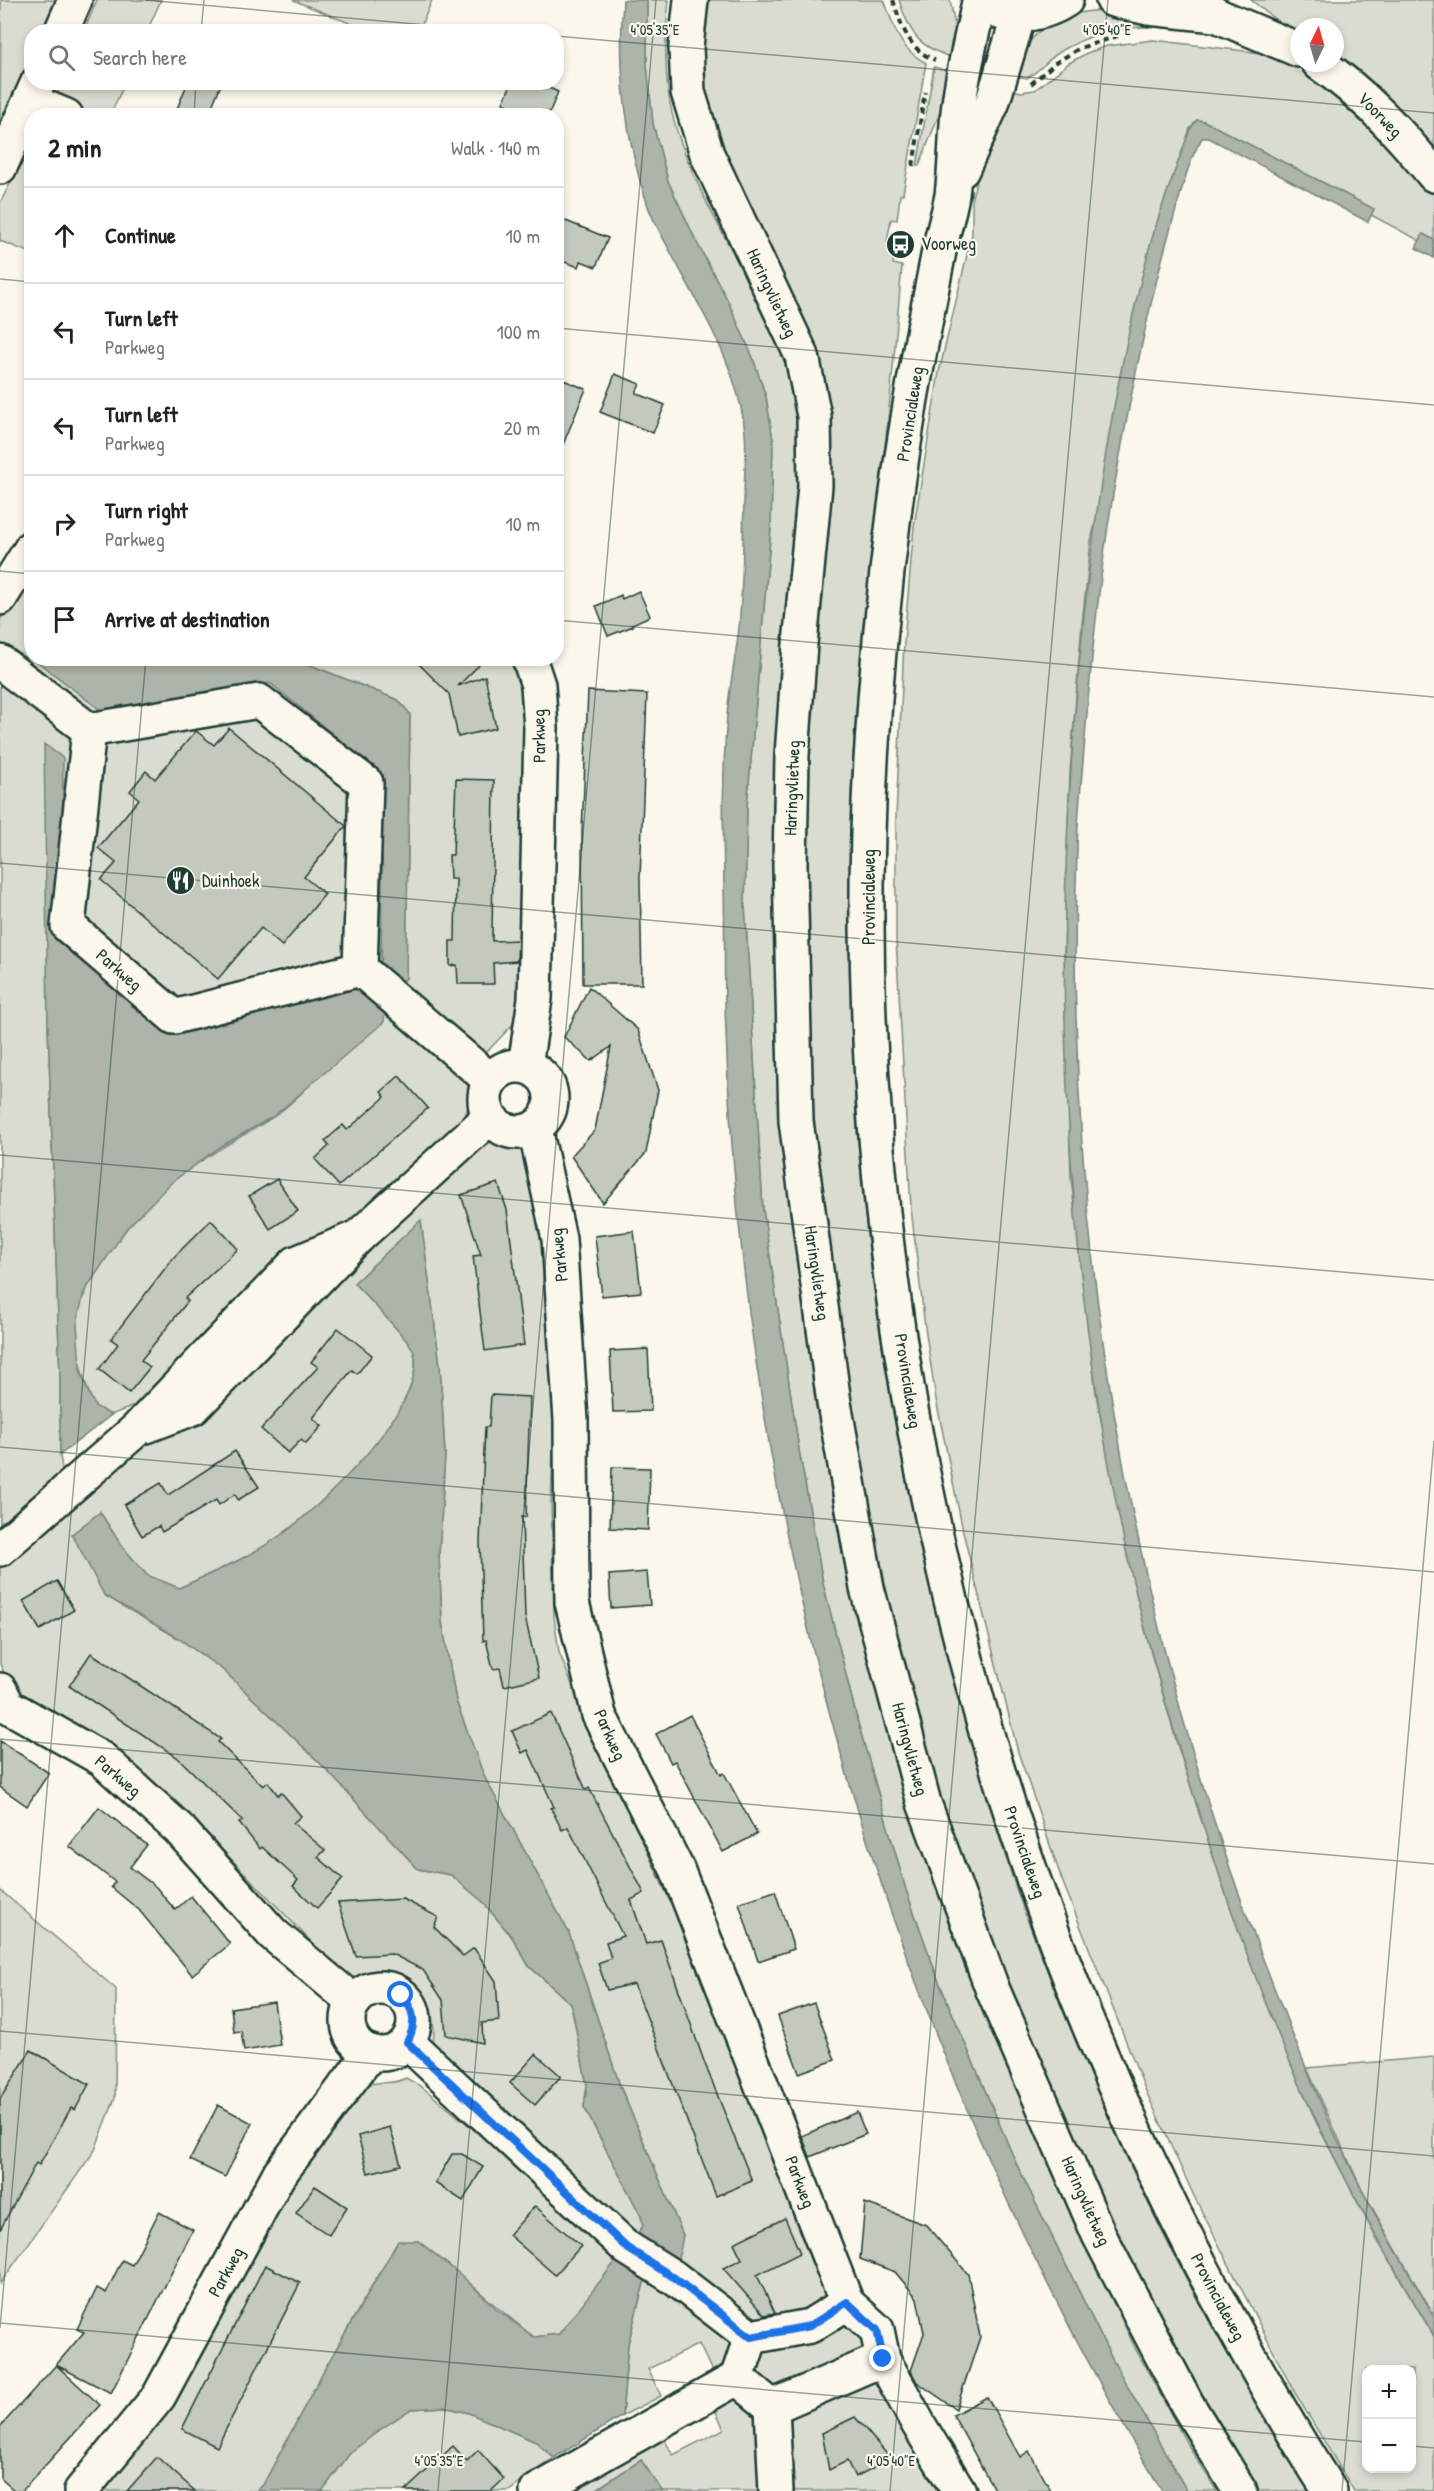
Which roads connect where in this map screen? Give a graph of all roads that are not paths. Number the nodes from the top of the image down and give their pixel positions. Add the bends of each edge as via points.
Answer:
1 (75, 0) edge
2 (691, 0) edge
3 (1066, 0) edge
4 (1113, 0) edge
5 (977, 1) edge
6 (1205, 7) edge
7 (1019, 15) junction
8 (64, 24) edge
9 (1290, 46) edge
10 (1332, 72) edge
11 (34, 92) edge
12 (27, 108) edge
13 (55, 108) edge
14 (24, 114) edge
15 (0, 167) edge
16 (1434, 175) edge
17 (952, 194) junction
18 (24, 560) edge
19 (0, 598) edge
20 (0, 662) edge
21 (532, 666) edge
22 (89, 730) junction
23 (360, 969) junction
24 (525, 1066) junction
25 (490, 1080) junction
26 (490, 1117) junction
27 (535, 1128) junction
28 (0, 1549) edge
29 (0, 1690) edge
30 (354, 2002) junction
31 (407, 2042) junction
32 (371, 2052) junction
33 (847, 2302) junction
34 (751, 2337) junction
35 (883, 2359) junction
36 (737, 2378) junction
37 (772, 2407) junction
38 (81, 2491) edge
39 (537, 2491) edge
40 (776, 2491) edge
41 (959, 2491) edge
42 (1240, 2491) edge
43 (1330, 2491) edge

1 - 8 street
2 - 42 street, Haringvlietweg via 686,47 688,92 704,144 802,356 814,416 815,486 792,755 790,866 796,1121 834,1403 867,1588 924,1803 992,1988 1100,2235 1186,2404
3 - 7 street via 1040,12
4 - 6 street via 1148,8
5 - 7 street via 998,12
5 - 17 street, Provincialeweg via 959,98
6 - 9 street
7 - 17 street, Provincialeweg via 992,104
10 - 16 street, Voorweg via 1352,86
11 - 12 street
11 - 13 street
14 - 15 street
17 - 43 street, Provincialeweg via 911,399 892,524 878,646 871,767 868,890 872,1054 894,1292 912,1410 955,1614 994,1759 1047,1917 1101,2056 1161,2188 1239,2337
18 - 19 street
20 - 22 street
21 - 24 street, Parkweg via 538,685 541,728 535,999
22 - 23 street via 259,701 366,783
22 - 23 street, Parkweg via 68,926 174,1017
23 - 25 street
24 - 25 street via 505,1068
24 - 27 street via 542,1076 551,1093 549,1112
25 - 26 street via 484,1099
26 - 27 street via 506,1130
26 - 28 street via 358,1237 193,1408 137,1429
27 - 33 street, Parkweg via 559,1239 572,1420 572,1602 599,1715 677,1869
29 - 30 street, Parkweg via 8,1706 102,1759 178,1829 273,1934
30 - 31 street via 371,1990 401,1995 408,2002 414,2022
30 - 32 street via 350,2031 362,2048
31 - 32 street via 390,2053
31 - 34 street via 627,2248 673,2277
32 - 38 street, Parkweg via 278,2176 159,2396
33 - 34 street via 810,2326
33 - 35 street, Parkweg via 877,2330
34 - 36 street
35 - 37 street
35 - 41 street, Parkweg
36 - 37 street
36 - 39 street
37 - 40 street

